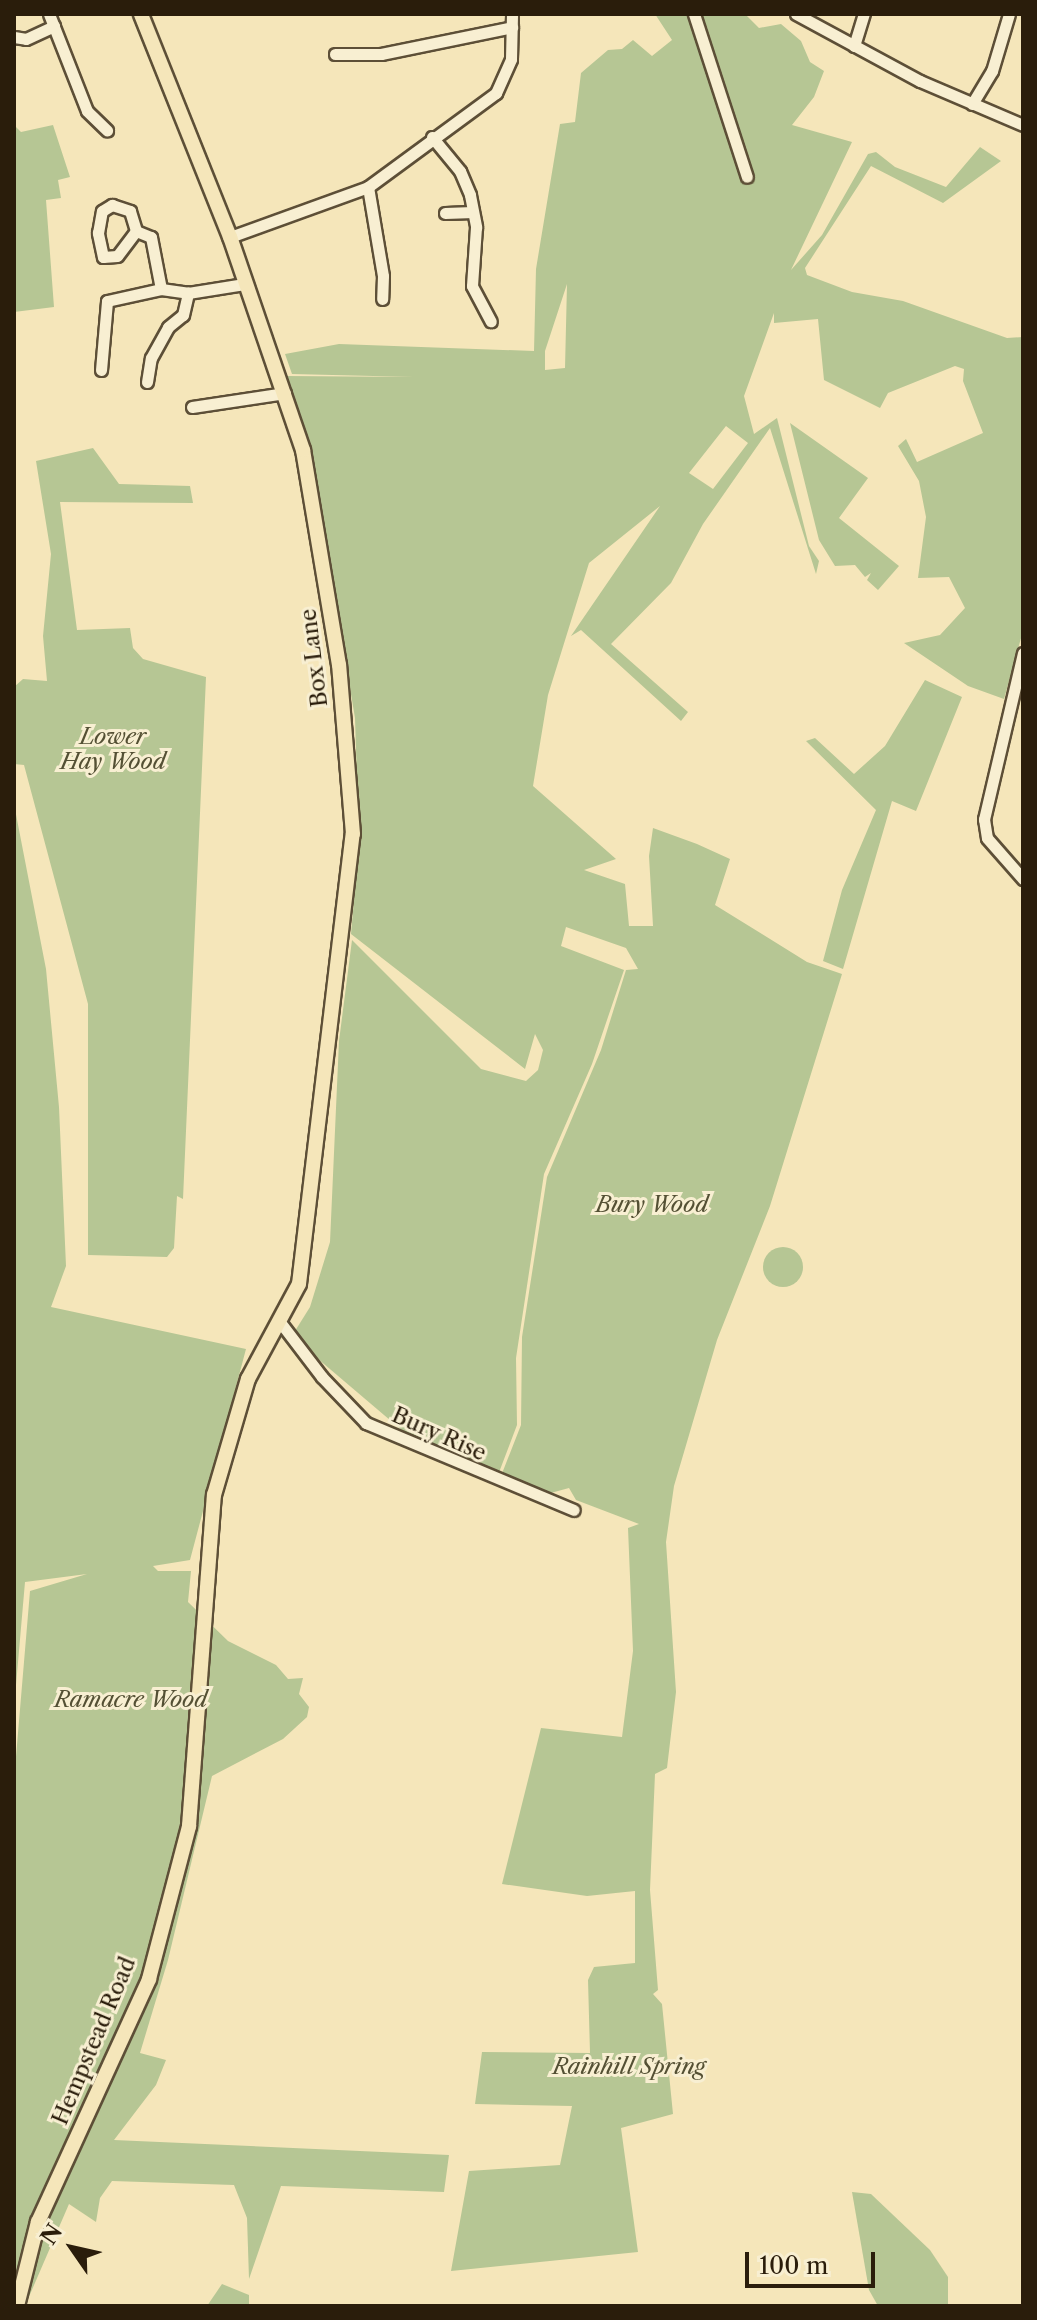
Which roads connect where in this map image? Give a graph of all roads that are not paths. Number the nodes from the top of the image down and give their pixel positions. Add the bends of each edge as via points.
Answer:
1 (141, 14) edge
2 (512, 14) edge
3 (694, 14) edge
4 (796, 14) edge
5 (864, 14) edge
6 (1009, 14) edge
7 (51, 20) edge
8 (512, 27) junction
9 (14, 37) edge
10 (854, 46) junction
11 (335, 54) dead end
12 (972, 104) junction
13 (1023, 125) edge
14 (107, 130) dead end
15 (432, 137) junction
16 (747, 177) dead end
17 (368, 187) junction
18 (473, 212) junction
19 (445, 213) dead end
20 (136, 231) junction
21 (230, 237) junction
22 (244, 284) junction
23 (161, 289) junction
24 (188, 293) junction
25 (382, 299) dead end
26 (491, 321) dead end
27 (101, 370) dead end
28 (147, 382) dead end
29 (285, 393) junction
30 (192, 407) dead end
31 (1023, 653) edge
32 (1023, 879) edge
33 (280, 1322) junction
34 (574, 1510) dead end
35 (17, 2306) edge

1 - 21 main road, Box Lane
2 - 8 street
3 - 16 street
4 - 10 street
5 - 10 street
6 - 12 street via 992,71
7 - 9 street via 26,39
7 - 14 street via 87,111
8 - 11 street via 381,54
8 - 15 street via 511,59 496,93
10 - 12 street
12 - 13 street
15 - 17 street
15 - 18 street via 460,171
17 - 21 street
17 - 25 street
18 - 19 street
18 - 26 street via 472,286
20 - 20 street via 130,211 112,205 102,211 98,233 103,257 117,256
20 - 23 street via 151,237
21 - 22 main road, Box Lane
22 - 24 street
22 - 29 main road, Box Lane
23 - 24 street
23 - 27 street via 107,301
24 - 28 street via 183,315 168,327 151,358
29 - 30 street
29 - 33 main road, Box Lane via 319,530 339,665 353,834 299,1284
31 - 32 street via 984,819 987,838
33 - 34 street, Bury Rise via 366,1423
33 - 35 main road, Hempstead Road via 248,1379 214,1495 189,1826 153,1964 38,2222

